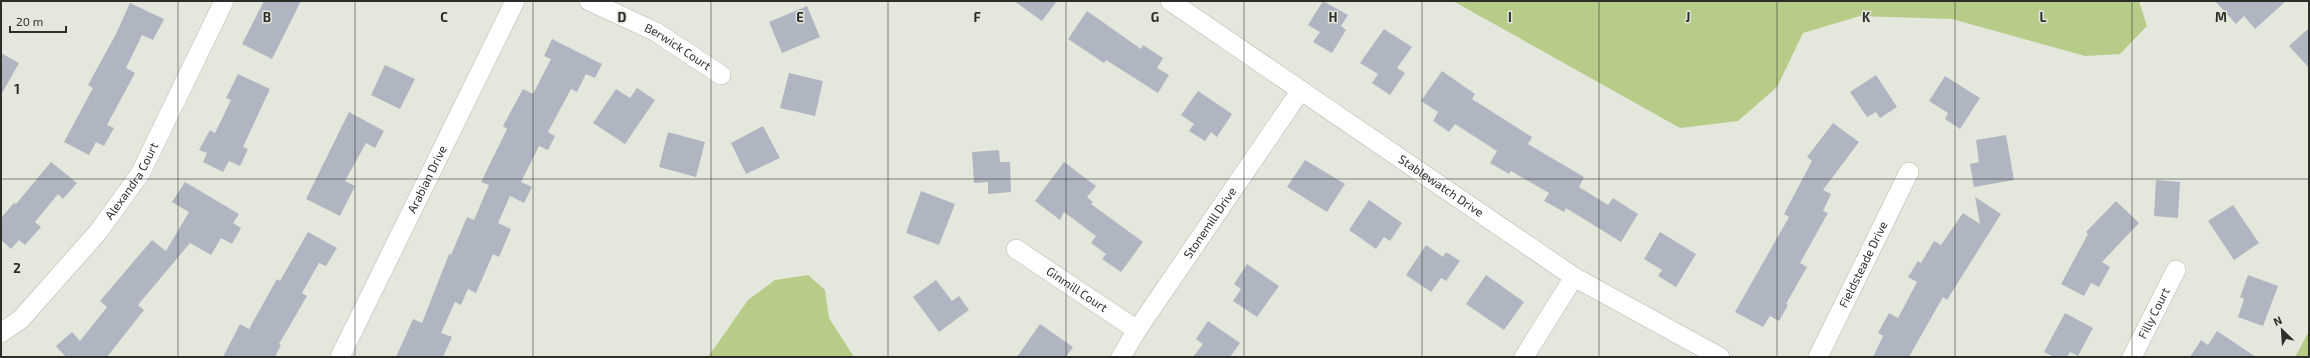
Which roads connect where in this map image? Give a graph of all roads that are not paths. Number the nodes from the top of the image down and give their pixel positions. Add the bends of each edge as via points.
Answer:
1 (224, 1) edge
2 (516, 1) edge
3 (589, 1) edge
4 (1170, 1) edge
5 (721, 75) dead end
6 (1300, 90) junction
7 (1909, 172) dead end
8 (1016, 249) dead end
9 (2176, 270) dead end
10 (1574, 277) junction
11 (1137, 330) junction
12 (1, 333) edge
13 (340, 357) edge
14 (1121, 357) edge
15 (1524, 357) edge
16 (1720, 357) edge
17 (1818, 357) edge
18 (2132, 357) edge

1 - 12 street, Alexandra Court via 140,174 98,232 21,319
2 - 13 street, Arabian Drive
3 - 5 street, Berwick Court via 656,32
4 - 6 street, Stablewatch Drive
6 - 10 street, Stablewatch Drive
6 - 11 street, Stonemill Drive
7 - 17 street, Fieldsteade Drive
8 - 11 street, Ginmill Court
9 - 18 street, Filly Court
10 - 15 street
10 - 16 street, Stablewatch Drive
11 - 14 street, Stonemill Drive

